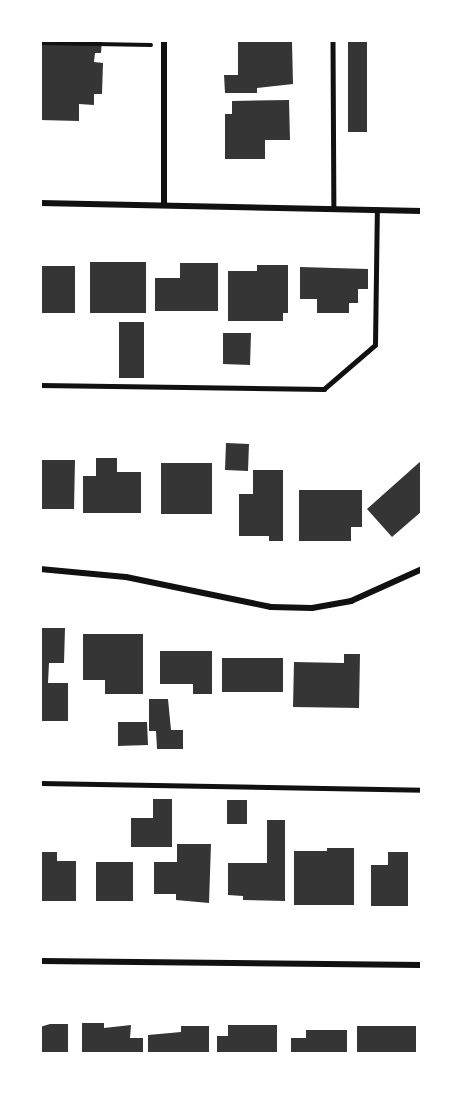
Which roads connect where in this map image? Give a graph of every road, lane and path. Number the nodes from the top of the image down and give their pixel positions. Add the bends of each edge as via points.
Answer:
1 (333, 40) edge
2 (40, 43) edge
3 (165, 43) edge
4 (40, 203) edge
5 (164, 206) junction
6 (334, 209) junction
7 (377, 210) junction
8 (422, 211) edge
9 (40, 385) edge
10 (40, 569) edge
11 (422, 569) edge
12 (40, 783) edge
13 (422, 790) edge
14 (40, 961) edge
15 (422, 965) edge

1 - 6 lane
2 - 3 path
3 - 5 street
4 - 5 street
5 - 6 street
6 - 7 street
7 - 8 street
7 - 9 lane via 375,345 324,389
10 - 11 street via 126,577 271,607 312,608 351,601
12 - 13 lane
14 - 15 street

